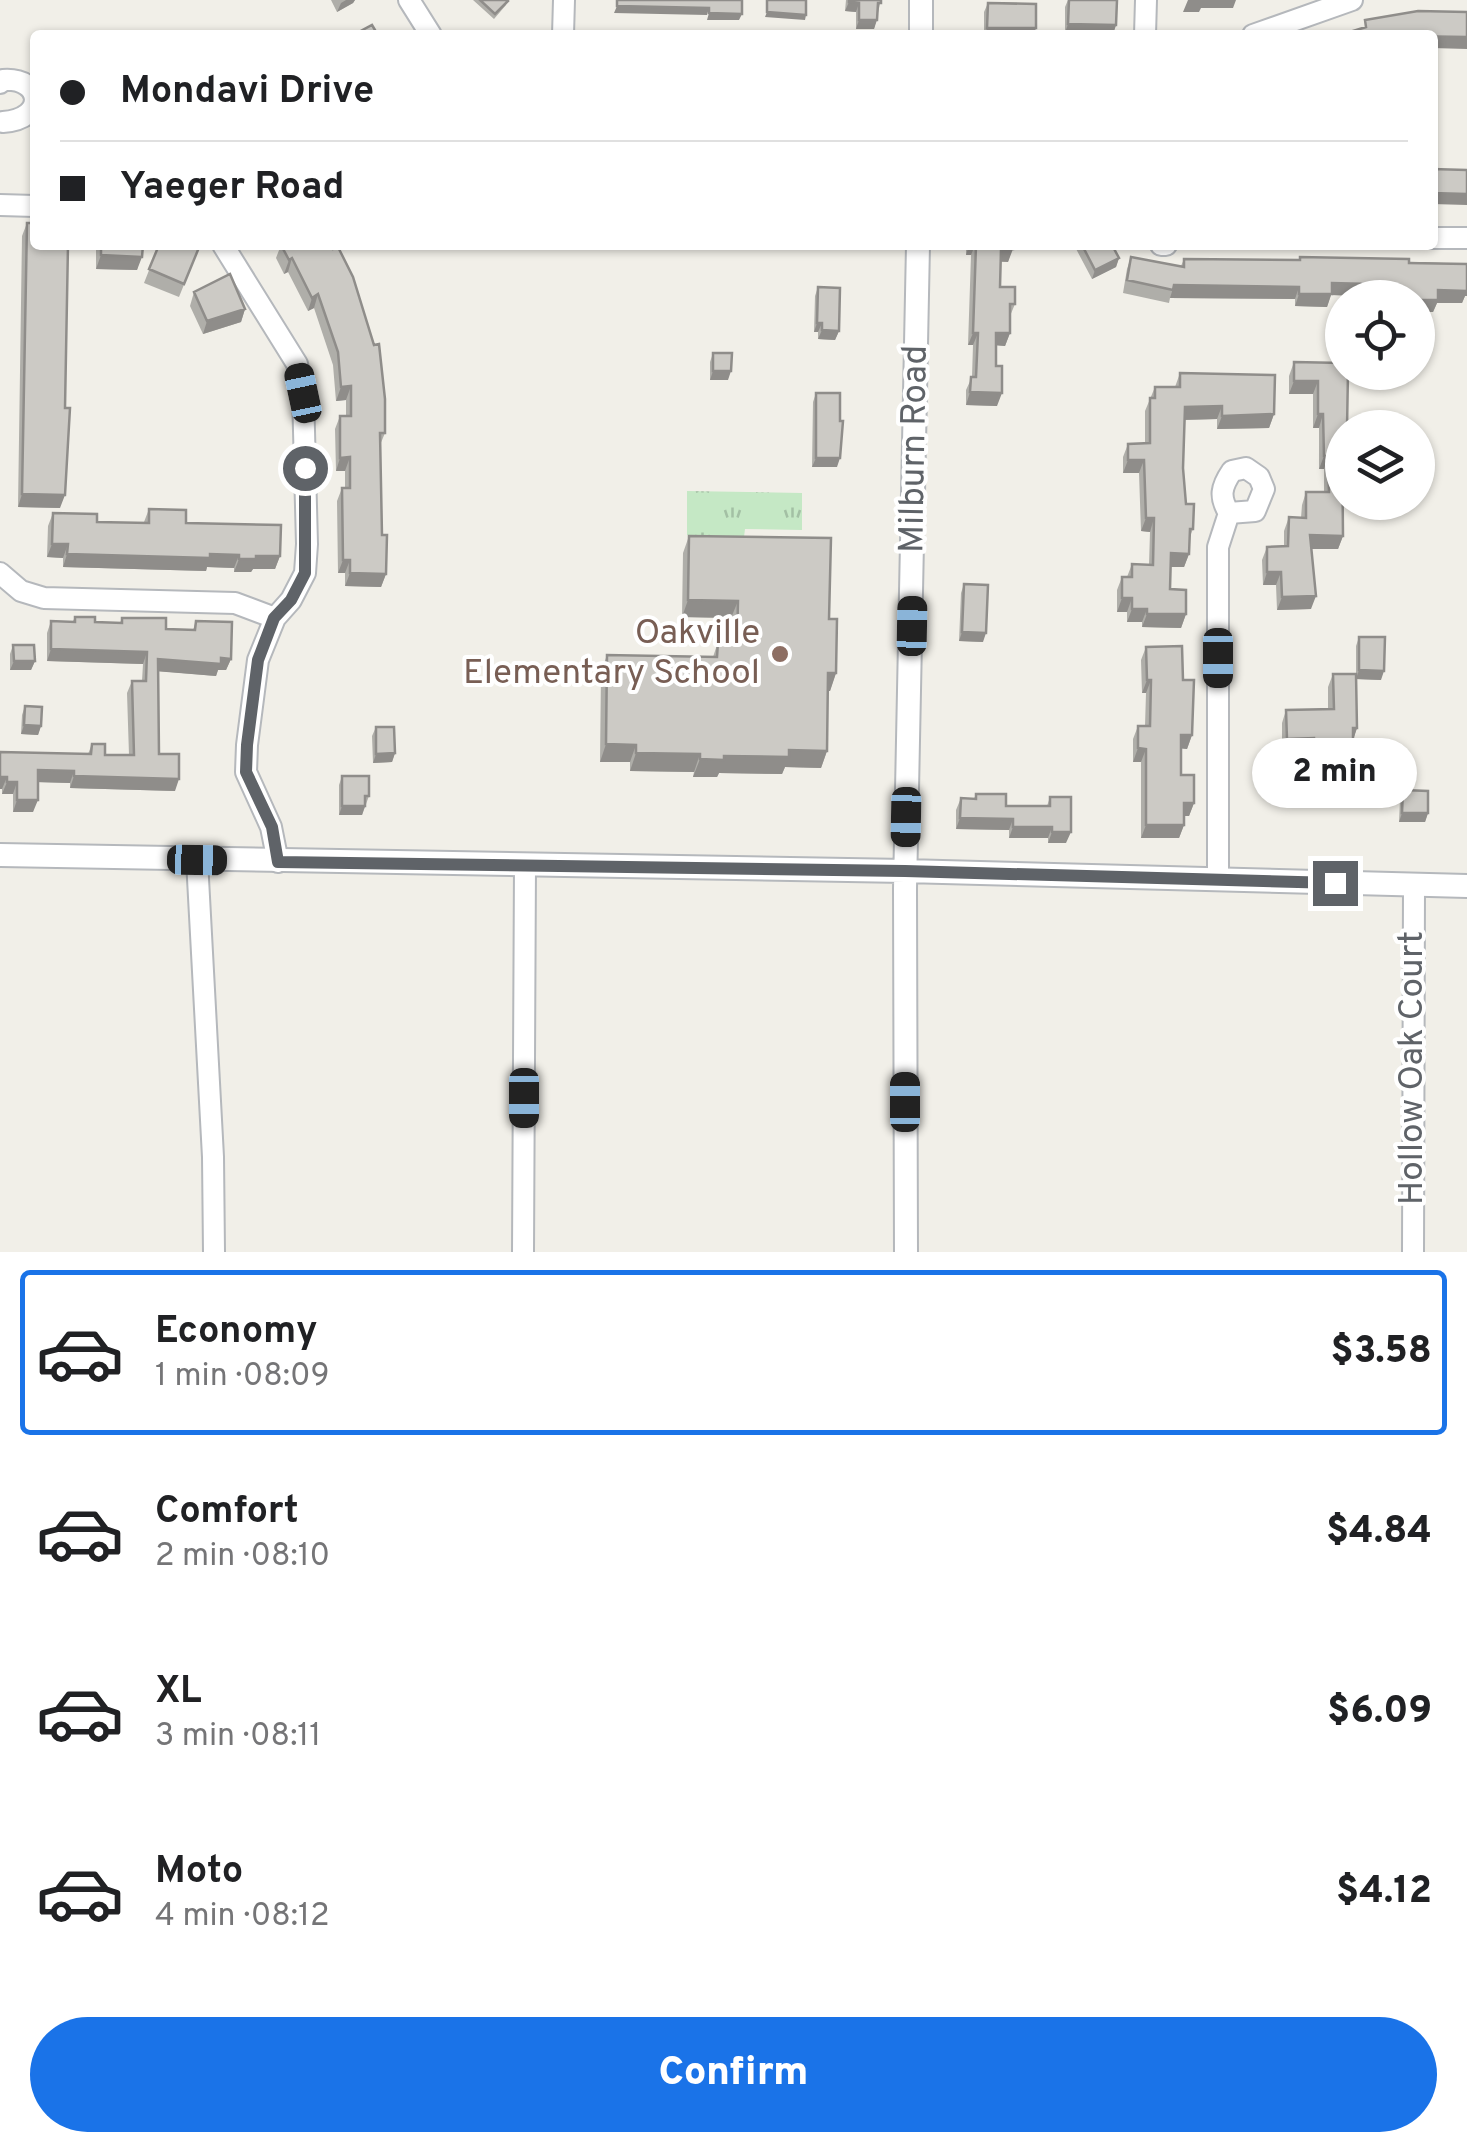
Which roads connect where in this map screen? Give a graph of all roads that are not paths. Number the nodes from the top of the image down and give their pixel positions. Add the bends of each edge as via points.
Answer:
1 (409, 0) edge
2 (564, 0) edge
3 (921, 0) edge
4 (1146, 0) edge
5 (1352, 0) edge
6 (428, 30) edge
7 (563, 30) edge
8 (921, 30) edge
9 (1146, 30) edge
10 (1266, 30) edge
11 (0, 84) edge
12 (30, 88) edge
13 (30, 113) edge
14 (1, 123) edge
15 (0, 204) edge
16 (30, 206) edge
17 (1438, 238) edge
18 (1467, 238) edge
19 (227, 250) edge
20 (918, 250) edge
21 (1230, 513) dead end
22 (0, 573) edge
23 (274, 618) junction
24 (0, 855) edge
25 (197, 860) junction
26 (278, 862) junction
27 (525, 866) junction
28 (905, 871) junction
29 (1218, 880) junction
30 (1414, 885) junction
31 (1467, 886) edge
32 (214, 1252) edge
33 (523, 1252) edge
34 (906, 1252) edge
35 (1413, 1252) edge

1 - 6 street
2 - 7 street
3 - 8 street
4 - 9 street
5 - 10 street
11 - 12 street via 16,79
13 - 14 street
15 - 16 street
17 - 18 street
19 - 23 street via 296,364 303,393 305,573
20 - 28 street, Milburn Road
21 - 29 street via 1218,547
22 - 23 street via 21,591 44,598 235,603
23 - 26 street via 258,660 246,772 272,827
24 - 25 street
25 - 26 street
25 - 32 street
26 - 27 street
27 - 28 street
27 - 33 street
28 - 29 street
28 - 34 street, Milburn Road
29 - 30 street
30 - 31 street
30 - 35 street, Hollow Oak Court

